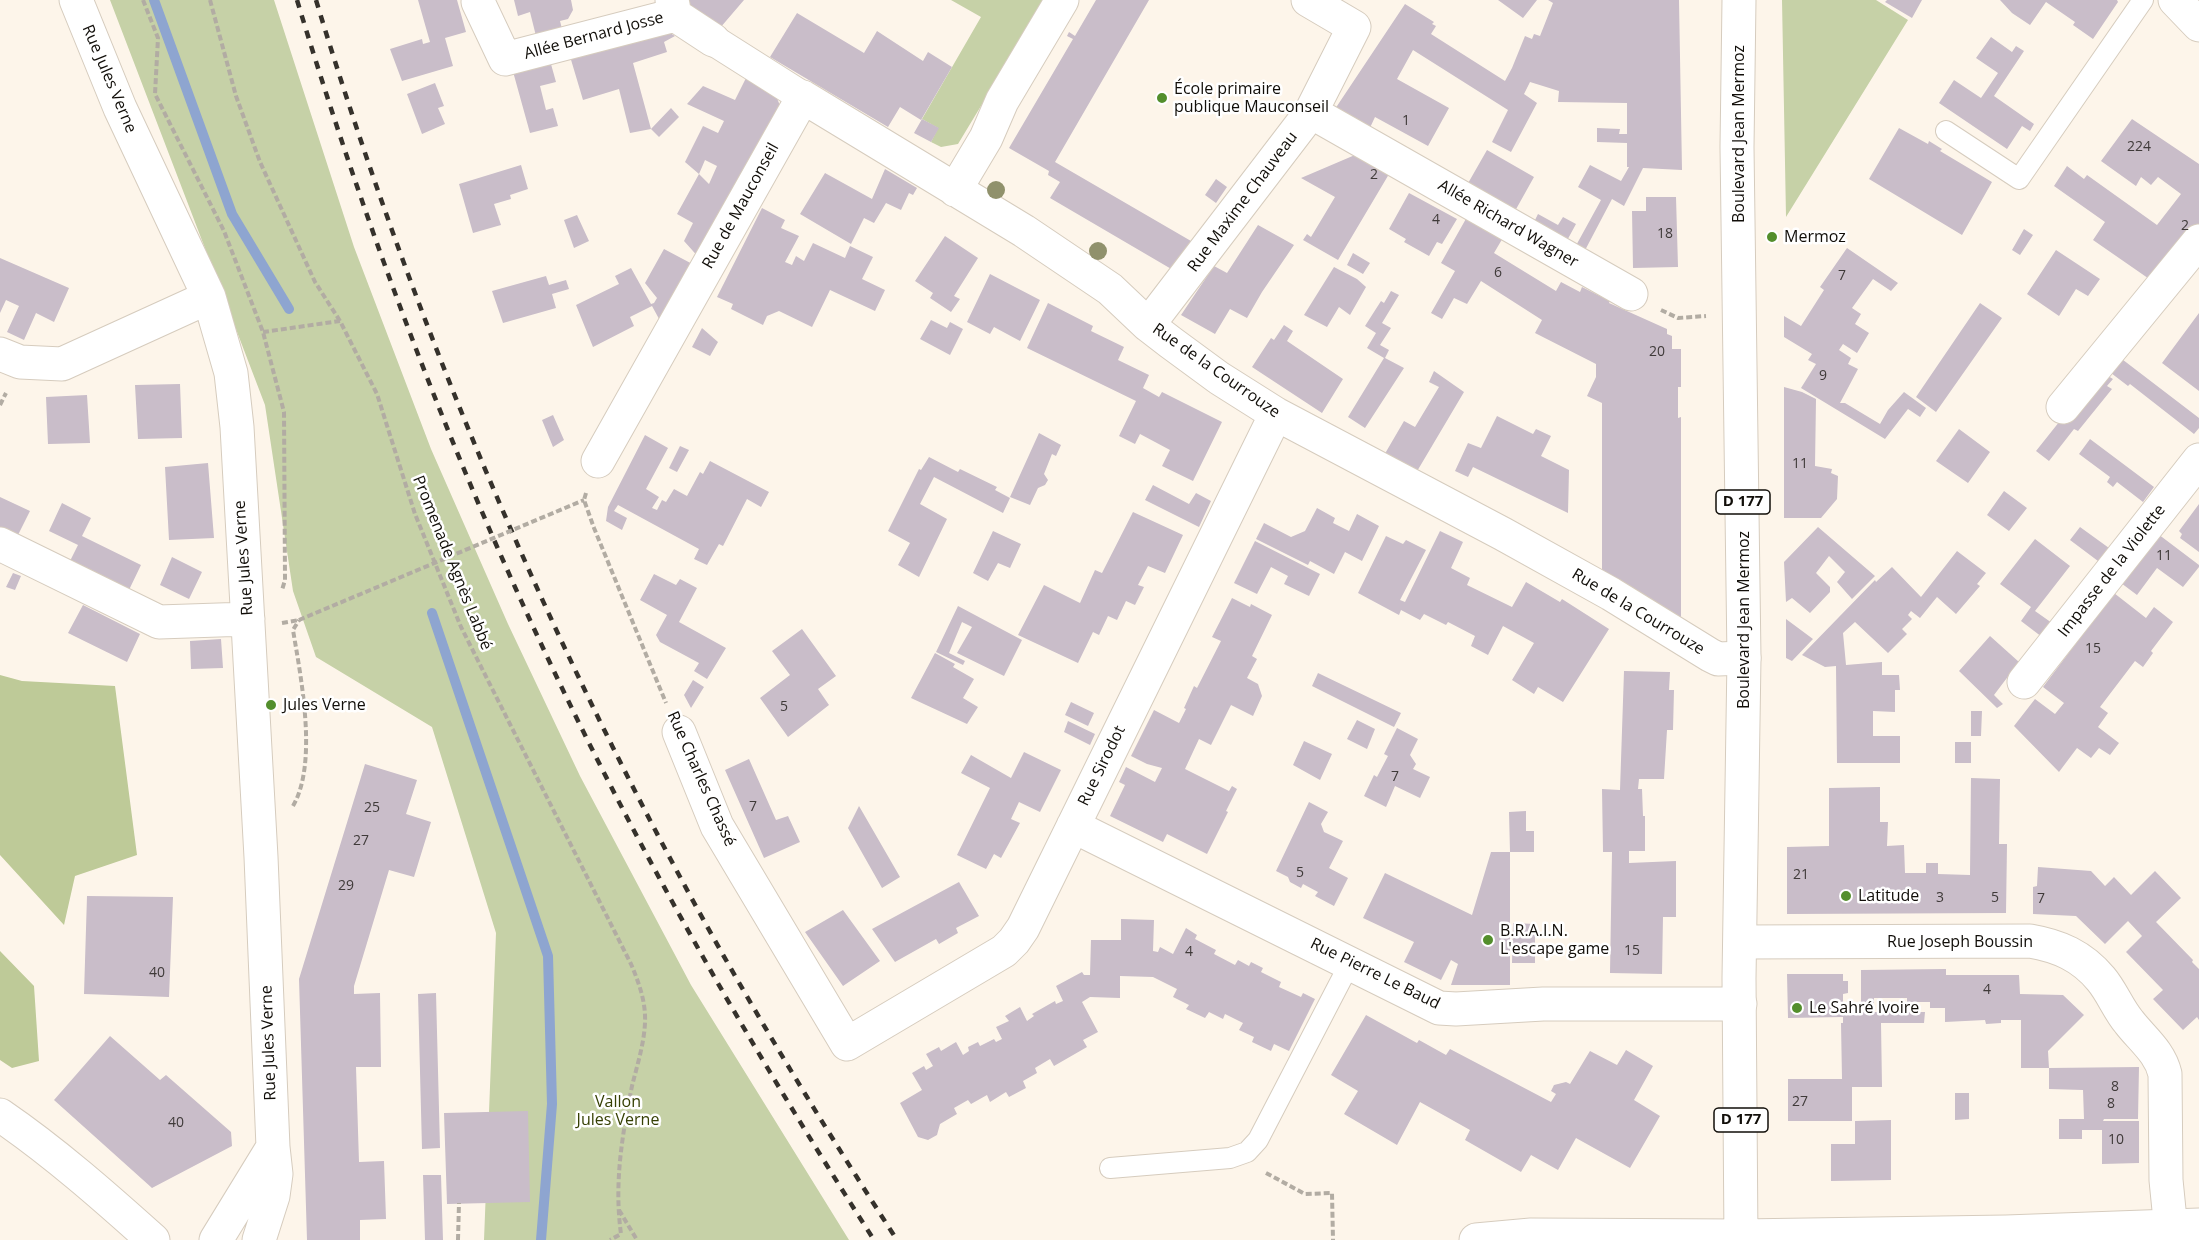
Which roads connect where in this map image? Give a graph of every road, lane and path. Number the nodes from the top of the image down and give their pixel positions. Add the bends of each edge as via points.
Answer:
1 (76, 0) edge
2 (143, 0) edge
3 (210, 0) edge
4 (1062, 0) edge
5 (1308, 0) edge
6 (1739, 0) edge
7 (2143, 0) edge
8 (478, 2) dead end
9 (673, 7) edge
10 (713, 40) joint
11 (803, 97) junction
12 (1311, 112) junction
13 (1946, 131) dead end
14 (955, 190) junction
15 (2199, 241) edge
16 (1631, 294) joint
17 (209, 297) junction
18 (1710, 316) dead end
19 (340, 321) junction
20 (1148, 325) junction
21 (264, 332) junction
22 (0, 354) edge
23 (2064, 406) dead end
24 (1276, 414) junction
25 (2199, 460) edge
26 (598, 461) dead end
27 (0, 544) edge
28 (279, 599) dead end
29 (268, 623) junction
30 (1744, 658) junction
31 (2024, 682) dead end
32 (679, 732) joint
33 (291, 809) dead end
34 (1073, 826) junction
35 (1741, 942) junction
36 (1350, 963) junction
37 (1740, 1004) junction
38 (847, 1044) joint
39 (0, 1115) edge
40 (273, 1147) junction
41 (1247, 1152) junction
42 (1110, 1168) dead end
43 (459, 1203) dead end
44 (617, 1207) junction
45 (2180, 1230) edge
46 (1741, 1238) edge
47 (153, 1240) edge
48 (216, 1240) edge
49 (259, 1240) edge
50 (458, 1240) edge
51 (610, 1240) edge
52 (637, 1240) edge
53 (1333, 1240) edge
54 (1476, 1240) edge

1 - 17 street, Rue Jules Verne via 120,108
2 - 21 path via 158,38 155,94 224,231
3 - 19 path, Promenade Agnès Labbé via 260,162 315,282
4 - 14 street
5 - 12 street, Rue Maxime Chauveau via 1354,27
6 - 30 street, Boulevard Jean Mermoz / D 177 via 1737,147
7 - 13 lane via 2019,179
8 - 9 street, Allée Bernard Josse via 506,60
9 - 10 street
10 - 11 street
11 - 14 street, Rue de la Courrouze
11 - 26 street, Rue de Mauconseil
12 - 16 street, Allée Richard Wagner
12 - 20 street, Rue Maxime Chauveau
14 - 20 street, Rue de la Courrouze via 1110,289
15 - 23 street
16 - 18 path via 1678,318
17 - 22 street via 62,364 20,362
17 - 29 street, Rue Jules Verne via 231,373
19 - 21 path
19 - 44 path, Promenade Agnès Labbé via 377,394 415,514 461,627 640,986 645,1022 623,1134
20 - 24 street, Rue de la Courrouze
21 - 28 path via 284,412 285,580
24 - 30 street, Rue de la Courrouze via 1503,534 1710,655 1718,659
24 - 34 street, Rue Sirodot
25 - 31 street, Impasse de la Violette
27 - 29 street via 159,622
29 - 40 street, Rue Jules Verne via 261,857
30 - 35 street, Boulevard Jean Mermoz / D 177
32 - 33 path, Rue Charles Chassé, bridge via 584,500 299,620 293,630 306,758 303,779
32 - 38 street, Rue Charles Chassé via 717,826
34 - 36 street, Rue Pierre Le Baud
34 - 38 street, Rue Sirodot via 1023,928 1004,951
35 - 37 street, Boulevard Jean Mermoz / D 177
35 - 45 street, Rue Joseph Boussin via 2030,940 2069,952 2102,980 2129,1022 2163,1063 2166,1180
36 - 37 street, Rue Pierre Le Baud via 1425,1002 1448,1009 1543,1004
36 - 41 lane via 1258,1140
37 - 46 street, Boulevard Jean Mermoz / D 177
39 - 47 street
40 - 48 street
40 - 49 street, Rue Jules Verne via 273,1196
41 - 42 lane via 1230,1158
41 - 53 path via 1264,1172 1305,1194 1332,1193
43 - 50 path
44 - 51 path, Promenade Agnès Labbé via 621,1234
44 - 52 path
45 - 46 street
46 - 54 street via 1530,1235

